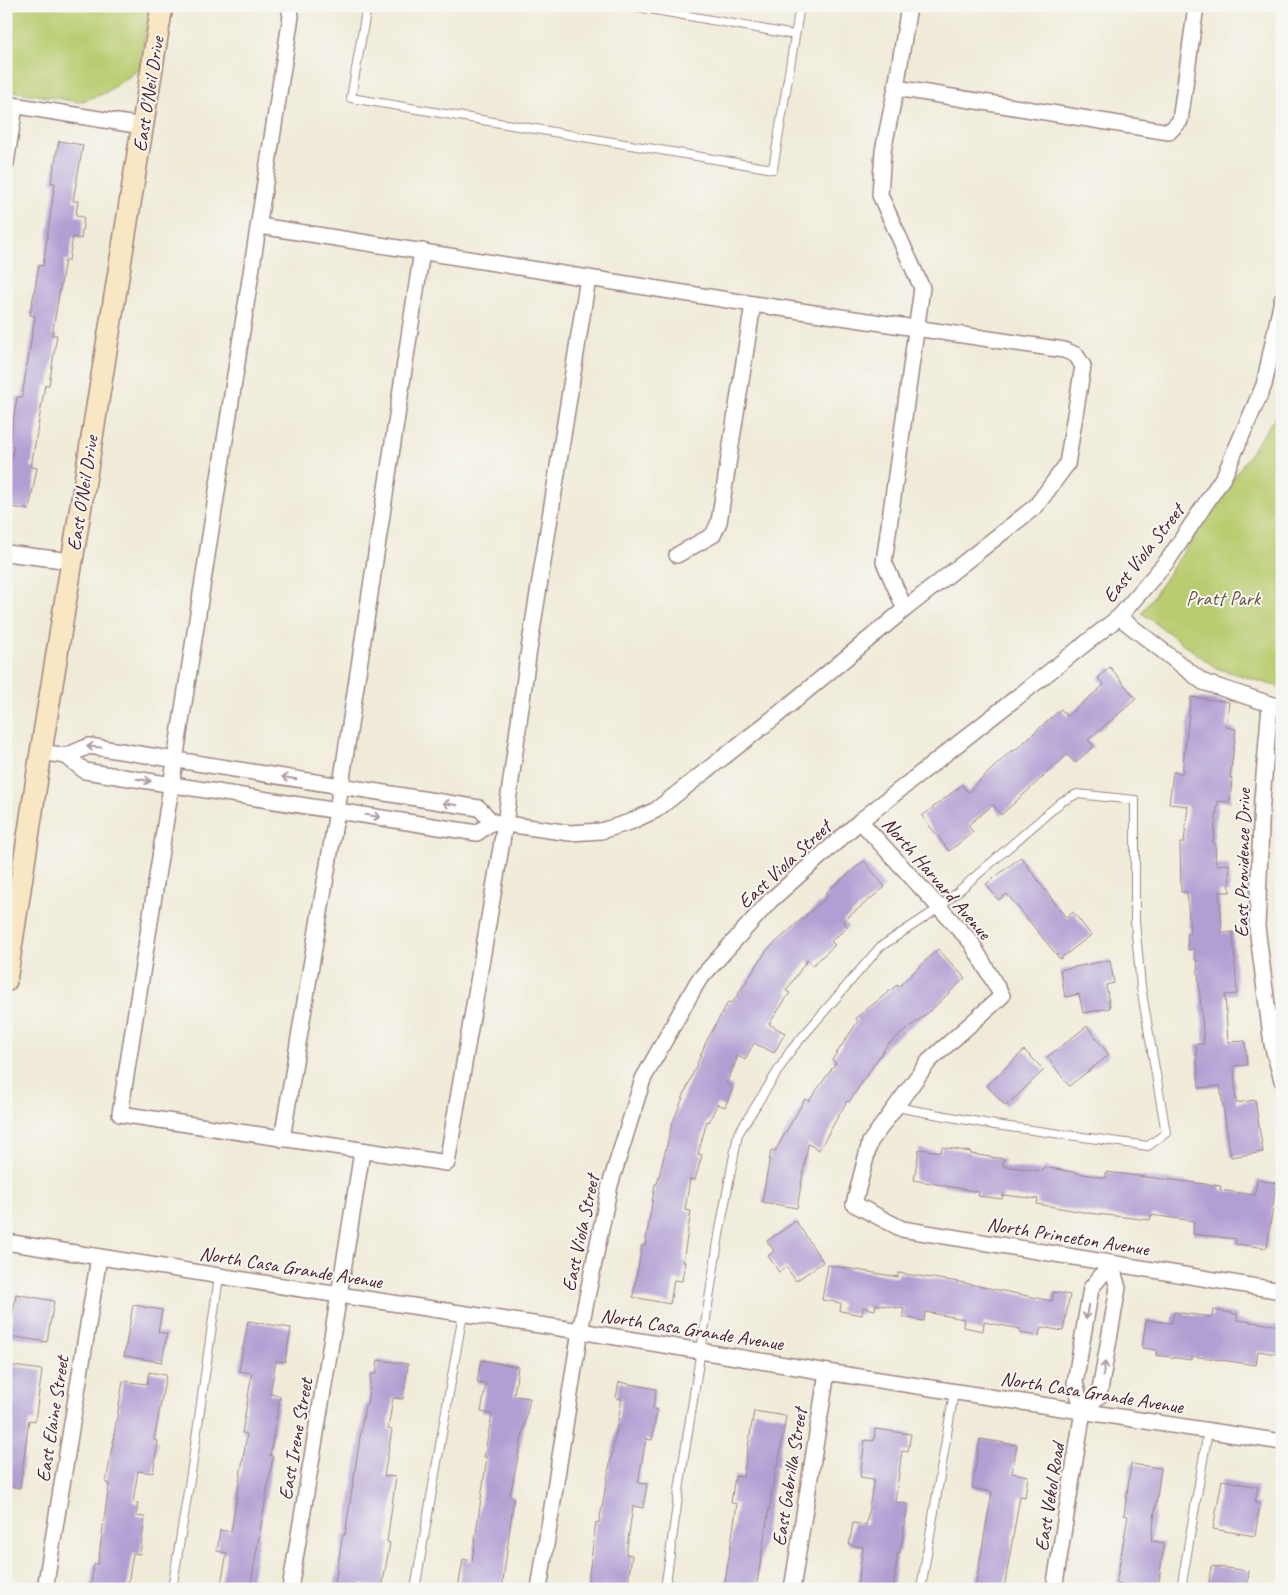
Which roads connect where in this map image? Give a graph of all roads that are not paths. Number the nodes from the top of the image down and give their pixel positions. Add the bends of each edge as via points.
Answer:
1 (162, 6) edge
2 (289, 6) edge
3 (366, 6) edge
4 (633, 6) edge
5 (800, 6) edge
6 (909, 6) edge
7 (1196, 6) edge
8 (795, 36) junction
9 (896, 88) junction
10 (11, 105) edge
11 (142, 126) junction
12 (6, 163) edge
13 (260, 226) junction
14 (422, 251) junction
15 (588, 278) junction
16 (1282, 300) edge
17 (753, 304) junction
18 (916, 328) junction
19 (6, 553) edge
20 (678, 555) dead end
21 (71, 561) junction
22 (905, 609) junction
23 (1119, 617) junction
24 (1276, 706) edge
25 (118, 750) junction
26 (41, 752) junction
27 (66, 756) junction
28 (178, 760) junction
29 (113, 775) junction
30 (173, 784) junction
31 (340, 786) junction
32 (337, 811) junction
33 (860, 821) junction
34 (498, 823) junction
35 (939, 908) junction
36 (8, 957) edge
37 (6, 981) edge
38 (1282, 1080) edge
39 (896, 1106) junction
40 (282, 1139) junction
41 (362, 1152) junction
42 (854, 1204) joint
43 (6, 1242) edge
44 (99, 1257) junction
45 (1111, 1264) junction
46 (218, 1276) junction
47 (1282, 1291) edge
48 (339, 1295) junction
49 (463, 1313) junction
50 (580, 1331) junction
51 (701, 1351) junction
52 (827, 1372) junction
53 (954, 1392) junction
54 (1083, 1411) junction
55 (1208, 1431) junction
56 (1282, 1442) edge
57 (45, 1589) edge
58 (172, 1589) edge
59 (290, 1589) edge
60 (415, 1589) edge
61 (539, 1589) edge
62 (665, 1589) edge
63 (792, 1589) edge
64 (921, 1589) edge
65 (1054, 1589) edge
66 (1181, 1589) edge

1 - 11 street, East O'Neil Drive
2 - 13 street via 291,16
3 - 8 lane via 351,98 773,169
4 - 8 lane
5 - 8 lane
6 - 9 street
7 - 9 street via 1180,121 1169,132
9 - 18 street via 883,151 880,195 922,288
10 - 11 street
10 - 12 street
11 - 21 street, East O'Neil Drive
13 - 14 street
13 - 28 street
14 - 15 street
14 - 31 street
15 - 17 street
15 - 34 street
16 - 23 street, East Viola Street via 1264,385 1224,476 1168,560
17 - 18 street
17 - 20 street via 719,522 713,535
18 - 22 street via 884,562
18 - 22 street via 1064,350 1076,355 1083,366 1067,464 1036,506
19 - 21 street
21 - 26 street, East O'Neil Drive
22 - 34 street via 656,810 601,831 570,833
23 - 24 street via 1202,682
23 - 33 street, East Viola Street
24 - 38 street, East Providence Drive via 1262,800 1257,927 1272,1044
25 -> 27 street via 89,746
25 - 28 street
25 - 29 street
26 - 27 street
26 - 36 street, East O'Neil Drive
27 - 29 street via 85,771
28 - 30 street
31 -> 28 street
29 -> 30 street
30 - 32 street
30 - 40 street via 120,1114
31 - 32 street
34 -> 31 street via 479,808
32 -> 34 street via 477,833
32 - 40 street
33 - 35 street, North Harvard Avenue
33 - 50 street, East Viola Street via 770,901 698,981 643,1079 610,1184
34 - 41 street via 447,1164
35 - 39 street, North Harvard Avenue via 971,942 1002,996 929,1062
35 - 39 lane via 1061,802 1076,794 1135,800 1135,922 1141,987 1166,1133 1148,1146 995,1125
35 - 51 lane via 880,947 830,1003 791,1050 738,1134
36 - 37 street, East O'Neil Drive
39 - 42 street, North Harvard Avenue via 870,1142
40 - 41 street
41 - 48 street, East Irene Street
42 - 45 street, North Princeton Avenue via 902,1229
43 - 44 street, North Casa Grande Avenue
44 - 46 street, North Casa Grande Avenue
44 - 57 street, East Elaine Street
45 - 47 street, North Princeton Avenue
45 -> 54 street, East Vekol Road via 1092,1288 1075,1383
54 -> 45 street via 1099,1396 1118,1288
46 - 48 street, North Casa Grande Avenue
46 - 58 lane
48 - 49 street, North Casa Grande Avenue
48 - 59 street, East Irene Street
49 - 50 street, North Casa Grande Avenue
49 - 60 lane
50 - 51 street, North Casa Grande Avenue
50 - 61 street, East Viola Street
51 - 52 street, North Casa Grande Avenue
51 - 62 lane
52 - 53 street, North Casa Grande Avenue
52 - 63 street, East Gabrilla Street
53 - 54 street, North Casa Grande Avenue
53 - 64 lane
54 - 55 street, North Casa Grande Avenue
54 - 65 street, East Vekol Road
55 - 56 street, North Casa Grande Avenue
55 - 66 lane

